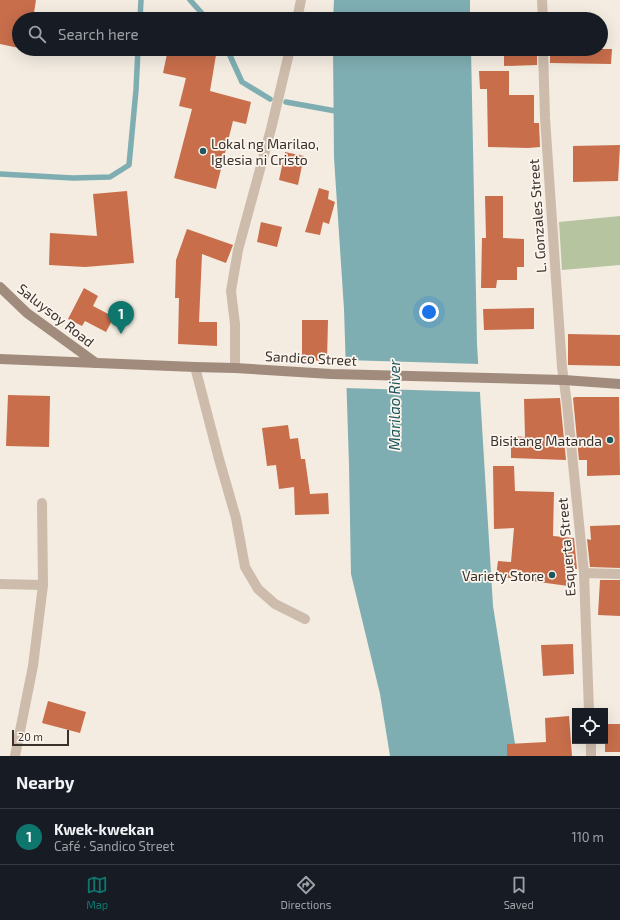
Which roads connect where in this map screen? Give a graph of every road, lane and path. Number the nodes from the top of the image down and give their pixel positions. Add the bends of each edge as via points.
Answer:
1 (302, 0) edge
2 (542, 0) edge
3 (299, 12) edge
4 (543, 12) edge
5 (288, 56) edge
6 (543, 56) edge
7 (0, 287) edge
8 (0, 359) edge
9 (96, 363) junction
10 (195, 367) junction
11 (235, 368) junction
12 (564, 380) junction
13 (620, 384) edge
14 (42, 503) dead end
15 (584, 573) junction
16 (620, 574) edge
17 (0, 584) edge
18 (43, 585) junction
19 (305, 619) dead end
20 (589, 708) edge
21 (591, 744) edge
22 (15, 756) edge
23 (591, 756) edge

1 - 3 street
2 - 4 street
5 - 11 street via 237,257 231,291 236,324
6 - 12 street, L. Gonzales Street via 545,118
7 - 9 main road, Saluysoy Road via 27,313
8 - 9 main road, Sandico Street
9 - 10 main road, Sandico Street
10 - 11 main road, Sandico Street
10 - 19 street via 236,518 245,567 258,589 275,604
11 - 12 main road, Sandico Street via 331,374
12 - 13 main road, Sandico Street
12 - 15 street, Esquerta Street
14 - 18 street
15 - 16 street
15 - 20 street, Esquerta Street
17 - 18 street
18 - 22 street via 33,666
21 - 23 street

